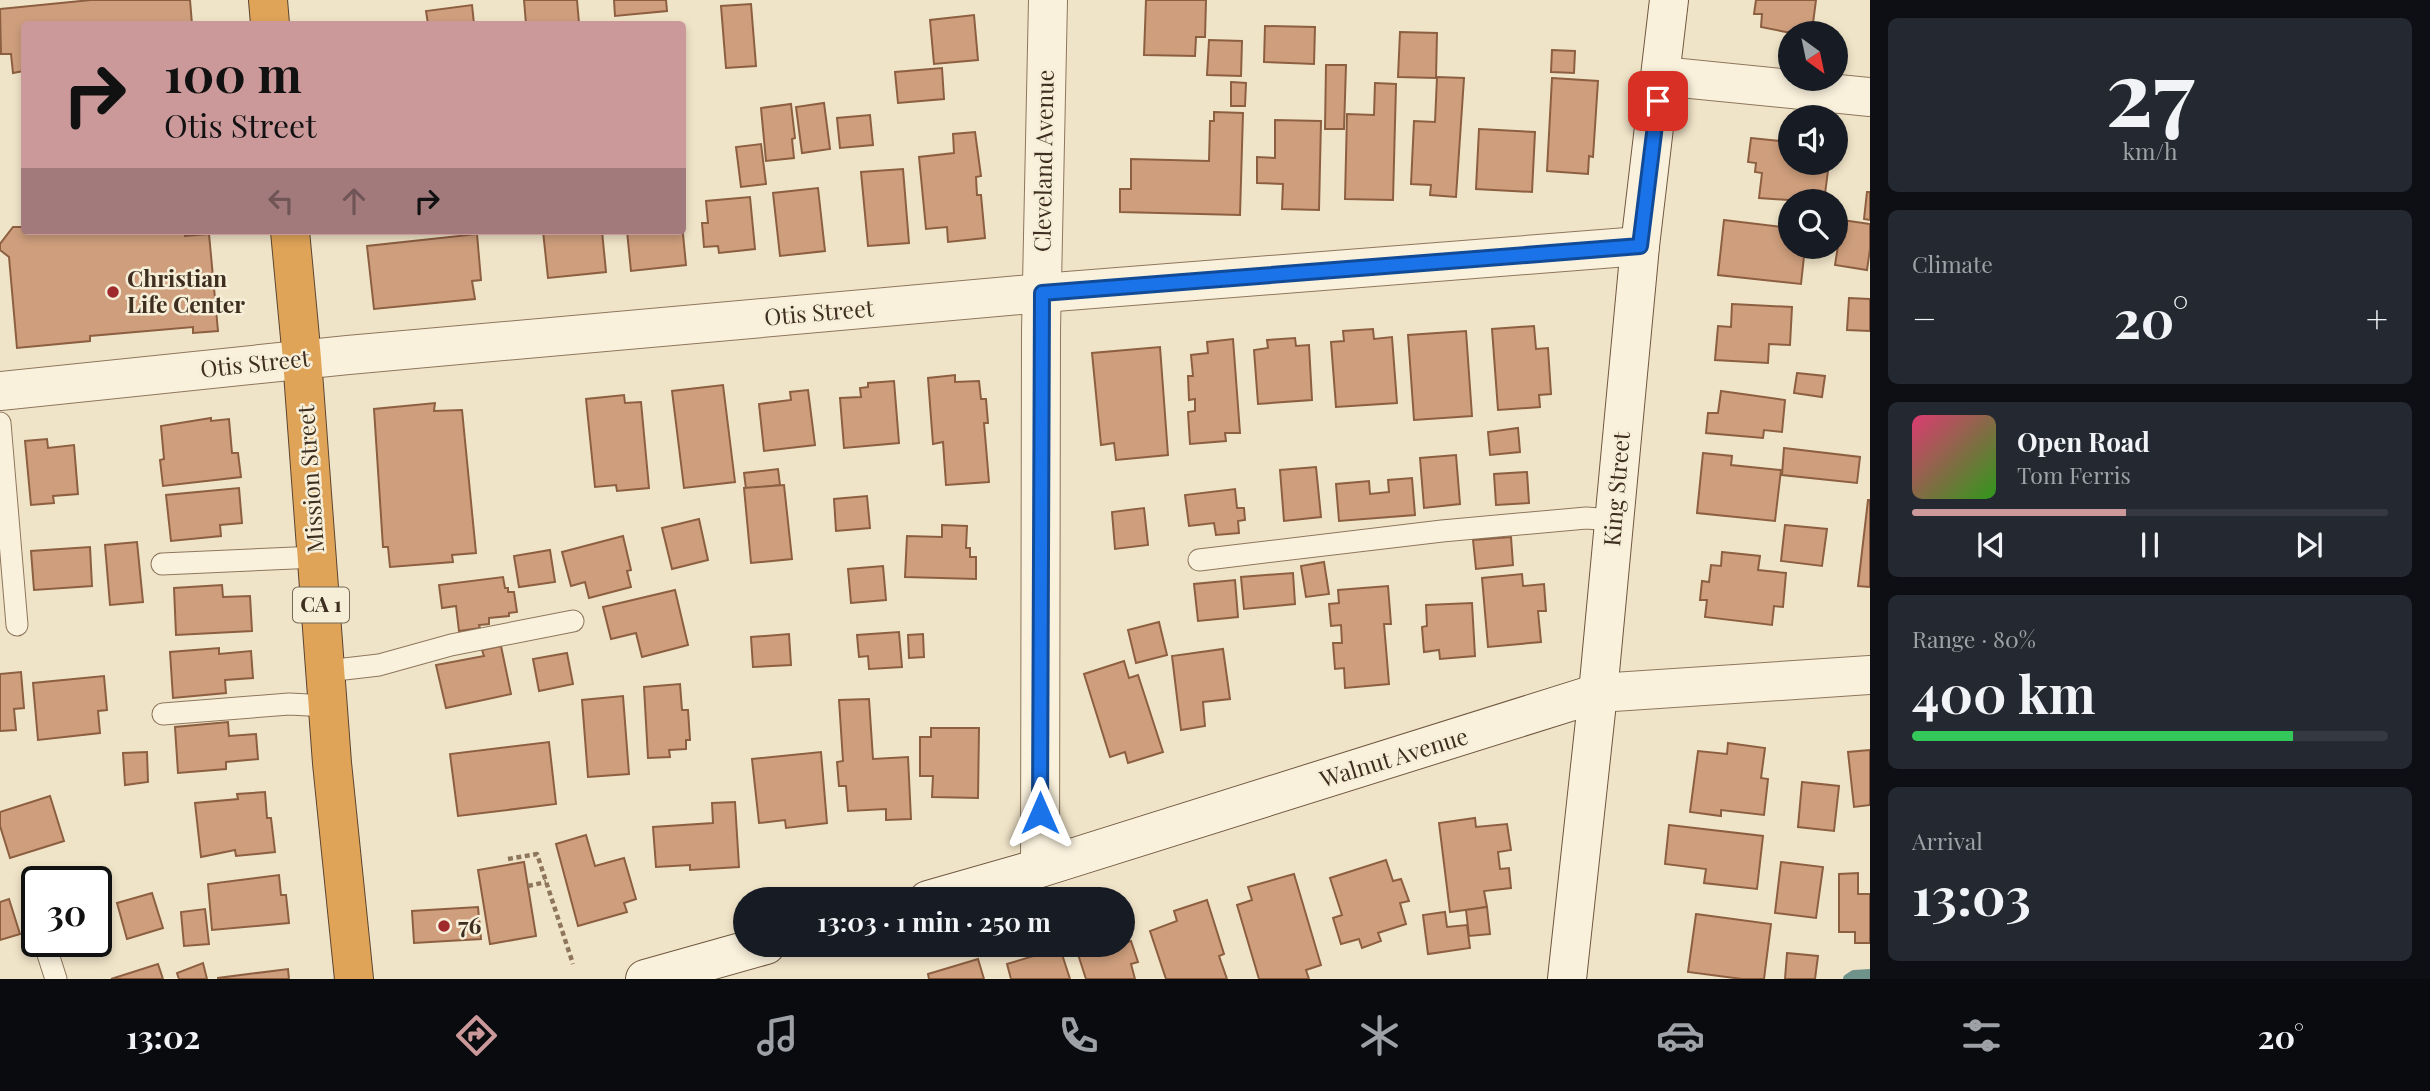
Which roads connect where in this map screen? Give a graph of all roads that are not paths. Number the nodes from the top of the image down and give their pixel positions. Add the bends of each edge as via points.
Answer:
1 (268, 0) edge
2 (1048, 0) edge
3 (1669, 0) edge
4 (270, 21) edge
5 (1661, 76) junction
6 (1870, 97) edge
7 (290, 235) edge
8 (1640, 246) junction
9 (1042, 293) junction
10 (302, 359) junction
11 (0, 391) edge
12 (0, 424) edge
13 (1614, 520) junction
14 (317, 557) junction
15 (1199, 560) dead end
16 (162, 564) dead end
17 (573, 621) dead end
18 (17, 625) dead end
19 (1870, 675) edge
20 (328, 689) junction
21 (1598, 693) junction
22 (163, 714) dead end
23 (1040, 868) junction
24 (974, 887) edge
25 (733, 954) edge
26 (49, 957) edge
27 (56, 979) edge
28 (354, 979) edge
29 (645, 979) edge
30 (1567, 979) edge

1 - 4 highway
2 - 9 street, Cleveland Avenue
3 - 5 street, King Street
5 - 6 street
5 - 8 street, King Street
7 - 10 highway, Mission Street / CA 1
8 - 9 street, Otis Street
8 - 13 street, King Street
9 - 10 street, Otis Street
9 - 23 street, Cleveland Avenue
10 - 11 street, Otis Street
10 - 14 highway, Mission Street / CA 1
12 - 18 lane
13 - 15 lane via 1442,531
13 - 21 street, King Street
14 - 16 lane
14 - 20 highway, Mission Street / CA 1
17 - 20 lane via 379,664
19 - 21 street, Walnut Avenue
20 - 22 lane via 289,704
20 - 28 highway, Mission Street / CA 1
21 - 23 street, Walnut Avenue
21 - 30 street, King Street
23 - 24 street, Walnut Avenue
25 - 29 street
26 - 27 lane

